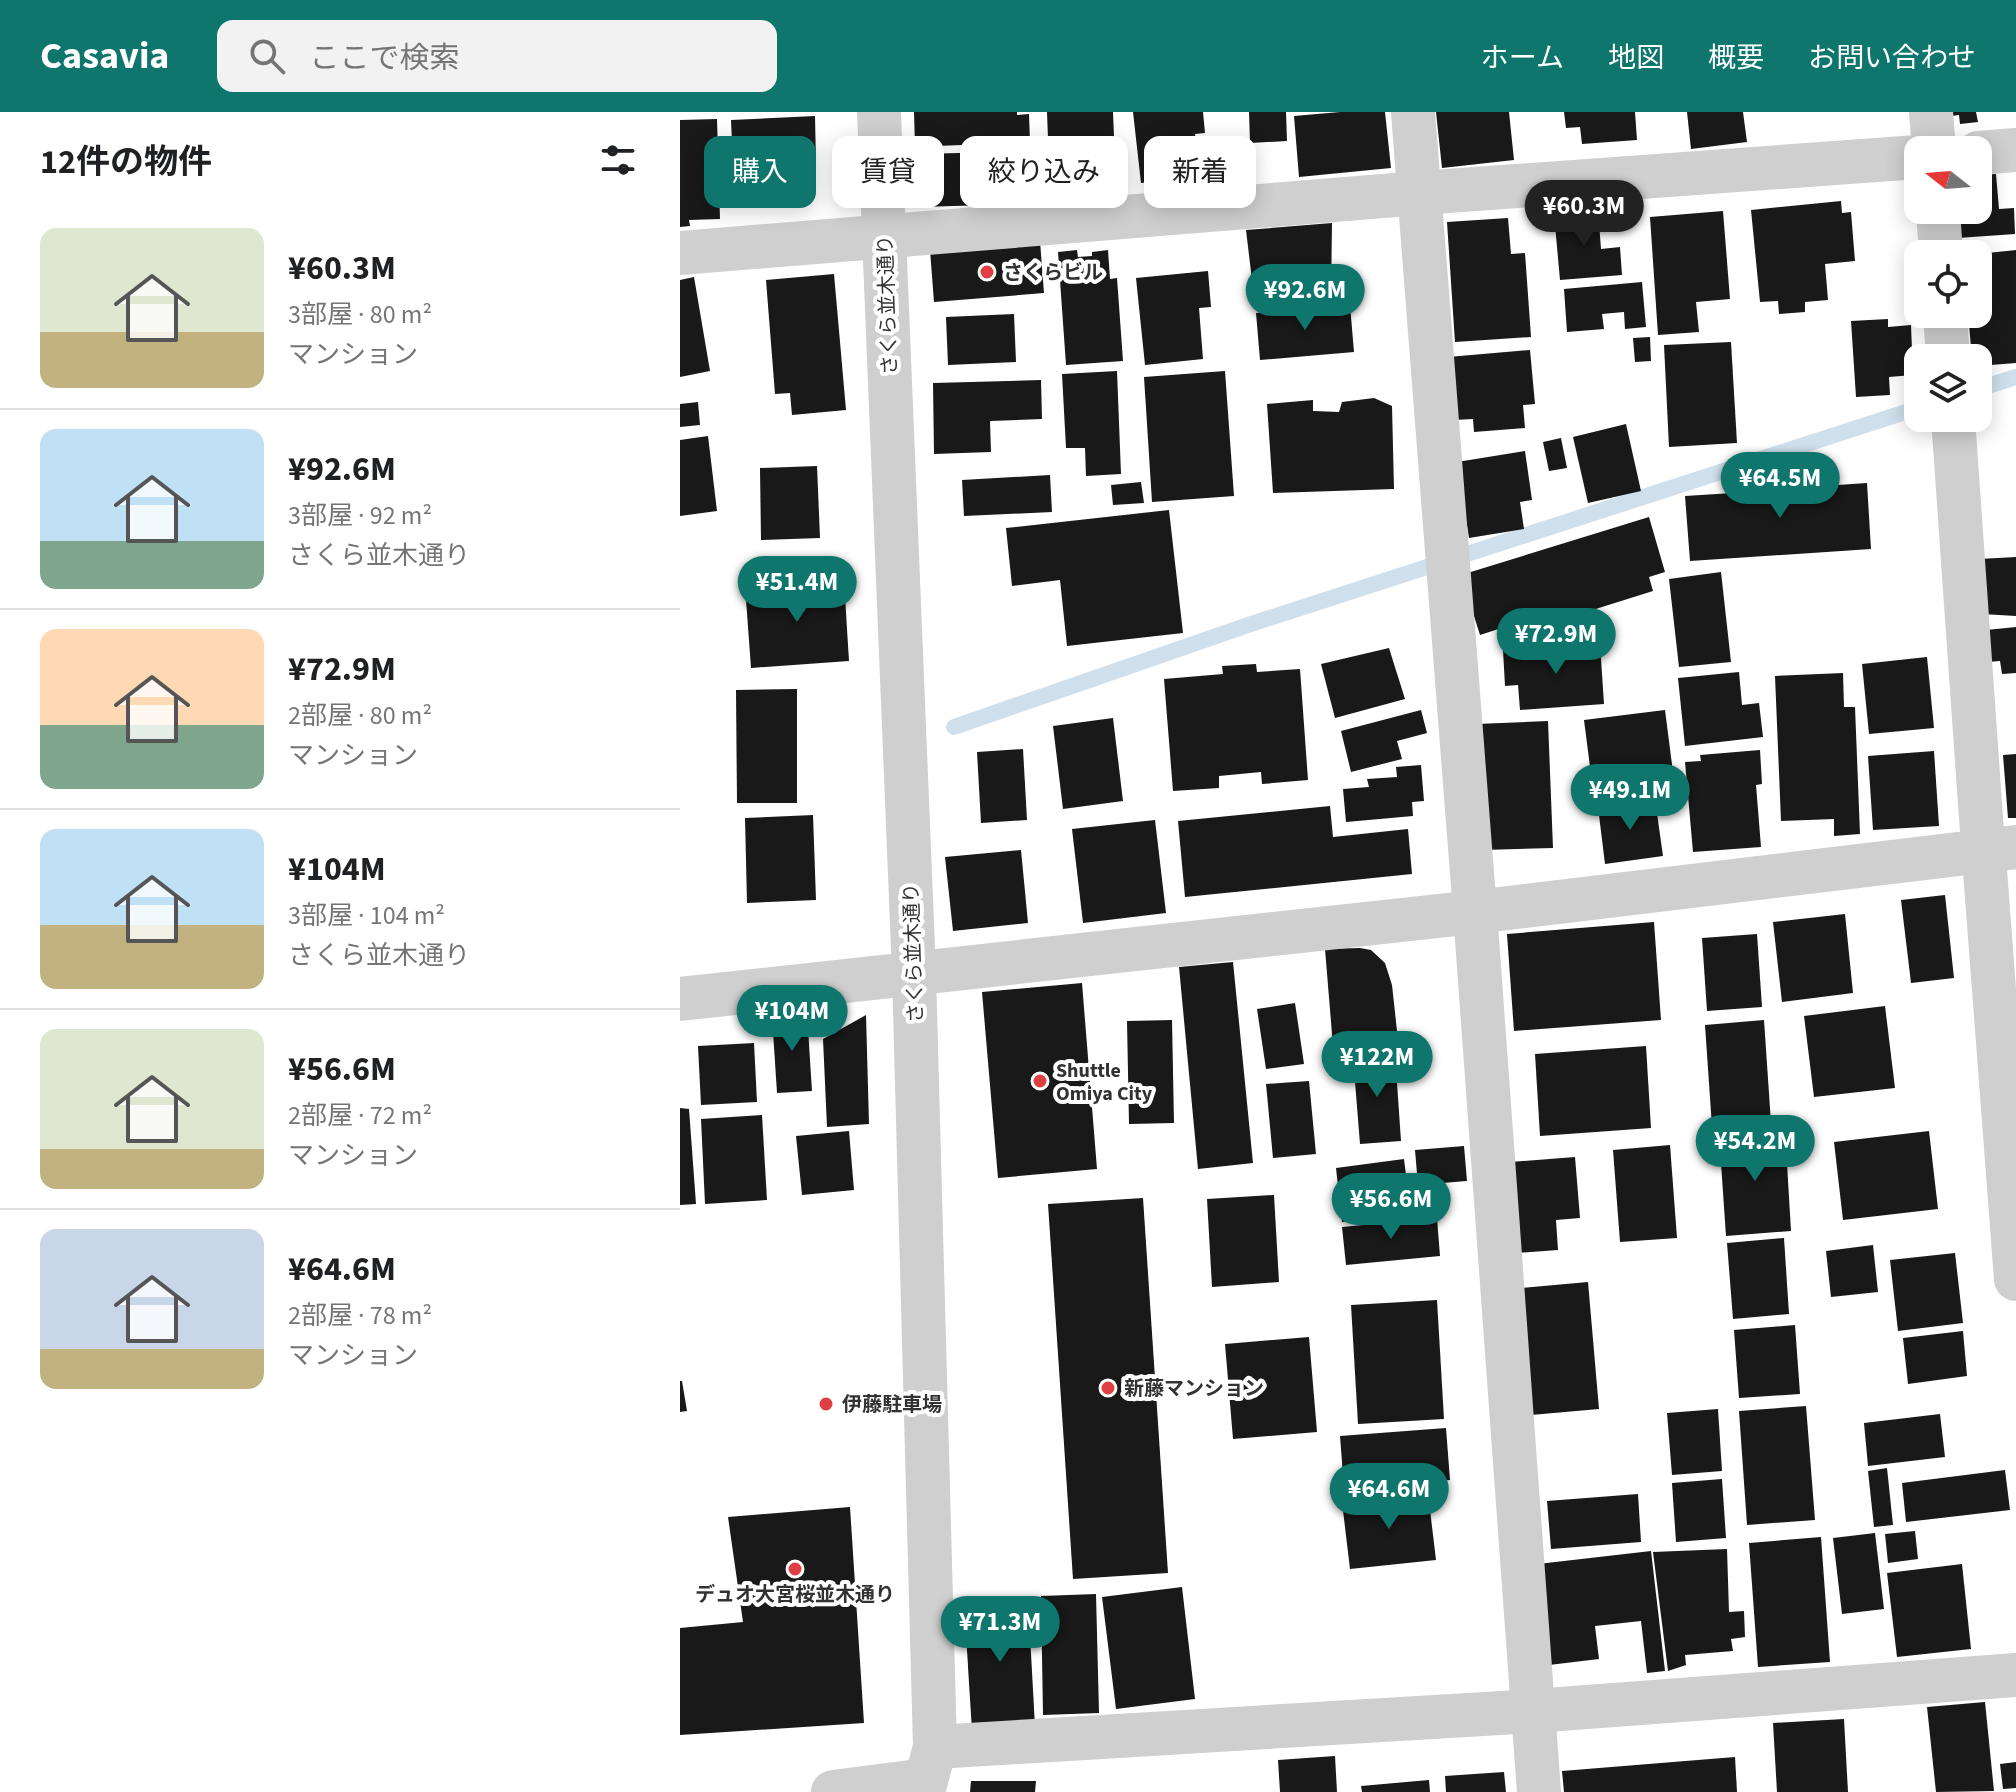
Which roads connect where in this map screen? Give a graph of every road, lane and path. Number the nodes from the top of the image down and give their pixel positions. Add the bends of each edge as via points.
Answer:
1 (879, 112) edge
2 (1413, 112) edge
3 (1931, 112) edge
4 (1933, 136) edge
5 (2016, 150) edge
6 (1992, 152) edge
7 (1904, 158) edge
8 (1420, 193) junction
9 (884, 236) junction
10 (680, 253) edge
11 (1955, 432) edge
12 (2000, 849) edge
13 (1475, 912) junction
14 (914, 973) junction
15 (680, 999) edge
16 (2016, 1279) edge
17 (2016, 1675) edge
18 (1533, 1711) junction
19 (928, 1773) edge
20 (833, 1792) edge
21 (1539, 1792) edge

1 - 9 street, さくら並木通り
2 - 8 street
3 - 4 street
5 - 6 street
7 - 8 street
8 - 9 street
8 - 13 street
9 - 10 street
9 - 14 street, さくら並木通り
11 - 12 street
12 - 13 street
12 - 16 street
13 - 14 street
13 - 18 street
14 - 15 street
14 - 19 street, さくら並木通り
17 - 18 street
18 - 19 street
18 - 21 street
19 - 20 street

